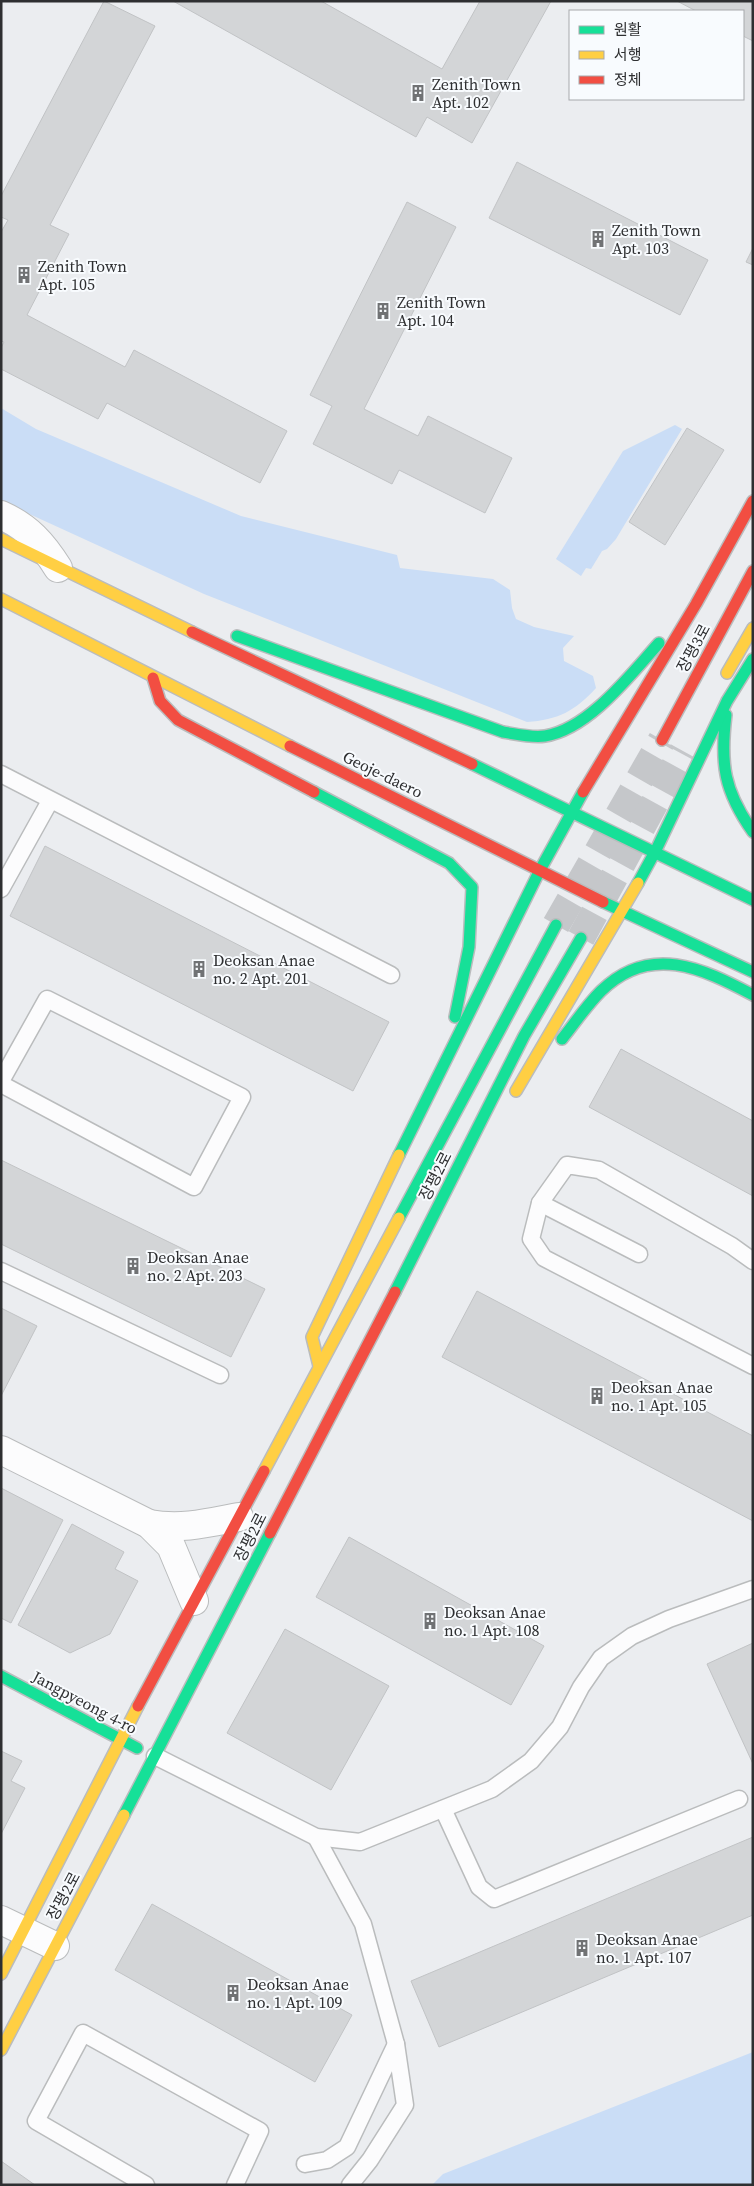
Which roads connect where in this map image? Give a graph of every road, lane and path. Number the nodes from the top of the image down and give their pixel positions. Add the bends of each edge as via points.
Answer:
1 (753, 501) edge
2 (1, 515) edge
3 (1, 539) edge
4 (58, 568) junction
5 (753, 571) edge
6 (1, 599) edge
7 (696, 604) junction
8 (180, 626) junction
9 (209, 626) dead end
10 (753, 628) edge
11 (227, 632) dead end
12 (753, 659) edge
13 (153, 678) junction
14 (720, 685) dead end
15 (728, 701) junction
16 (662, 740) tunnel mouth
17 (1, 774) edge
18 (50, 800) junction
19 (572, 811) junction
20 (753, 832) edge
21 (656, 850) junction
22 (540, 870) junction
23 (1, 889) edge
24 (753, 900) edge
25 (622, 912) junction
26 (556, 925) tunnel mouth
27 (581, 938) tunnel mouth
28 (753, 972) edge
29 (391, 975) dead end
30 (753, 994) edge
31 (450, 1050) junction
32 (522, 1079) junction
33 (1, 1083) edge
34 (509, 1104) dead end
35 (540, 1203) junction
36 (639, 1254) dead end
37 (753, 1262) edge
38 (1, 1271) edge
39 (319, 1366) junction
40 (753, 1366) edge
41 (220, 1375) dead end
42 (362, 1379) dead end
43 (348, 1384) junction
44 (1, 1450) edge
45 (239, 1517) junction
46 (149, 1524) junction
47 (753, 1589) edge
48 (194, 1601) junction
49 (1, 1676) edge
50 (120, 1740) junction
51 (155, 1756) junction
52 (739, 1799) dead end
53 (443, 1810) junction
54 (316, 1837) junction
55 (12, 1924) edge
56 (55, 1946) junction
57 (1, 1974) edge
58 (396, 2044) junction
59 (1, 2050) edge
60 (305, 2164) dead end
61 (241, 2182) edge
62 (146, 2185) edge
63 (350, 2185) edge

1 - 7 street
2 - 4 street via 16,522 43,545
3 - 4 street
4 - 8 street
5 - 16 street, 장평3로
6 - 13 street, Geoje-daero
7 - 11 street via 592,712 564,731 545,736 503,732
7 - 19 street
8 - 9 street
8 - 19 street
10 - 14 street
12 - 15 street
13 - 22 street, Geoje-daero
13 - 31 street via 160,701 178,720 449,863 472,887 468,948
15 - 20 street via 723,738 724,772 740,813
15 - 21 street
17 - 18 lane
18 - 23 lane
18 - 29 lane
19 - 21 street
19 - 22 street
21 - 24 street
21 - 25 street
22 - 25 street, Geoje-daero
22 - 31 street
25 - 28 street, Geoje-daero
25 - 32 street
26 - 39 street, 장평2로
27 - 43 street, 장평2로 via 524,1036
30 - 32 street via 694,969 671,963 643,967 620,976 602,991 560,1041
31 - 39 street via 312,1337
32 - 34 street
33 - 33 lane via 194,1187 242,1097 47,999
35 - 36 lane
35 - 37 lane via 567,1165 599,1170 732,1246
35 - 40 lane via 532,1239 544,1258
38 - 41 lane
39 - 45 street, 장평2로
42 - 43 street
43 - 51 street, 장평2로
44 - 46 street
45 - 46 street via 189,1527
45 - 48 street, 장평2로
46 - 48 street via 171,1546
47 - 53 lane via 668,1619 632,1636 601,1658 560,1727 531,1761 492,1789
48 - 50 street, 장평2로
49 - 50 street, Jangpyeong 4-ro
50 - 51 street, Jangpyeong 4-ro
50 - 55 street, 장평2로
51 - 54 lane
51 - 56 street, 장평2로
52 - 53 lane via 494,1899 479,1887
53 - 54 lane via 360,1842
54 - 58 lane via 363,1924
55 - 56 street
55 - 57 street, 장평2로
56 - 59 street, 장평2로
58 - 60 lane via 347,2147 328,2160
58 - 63 lane via 405,2104 370,2160
61 - 62 lane via 260,2131 83,2033 36,2121

